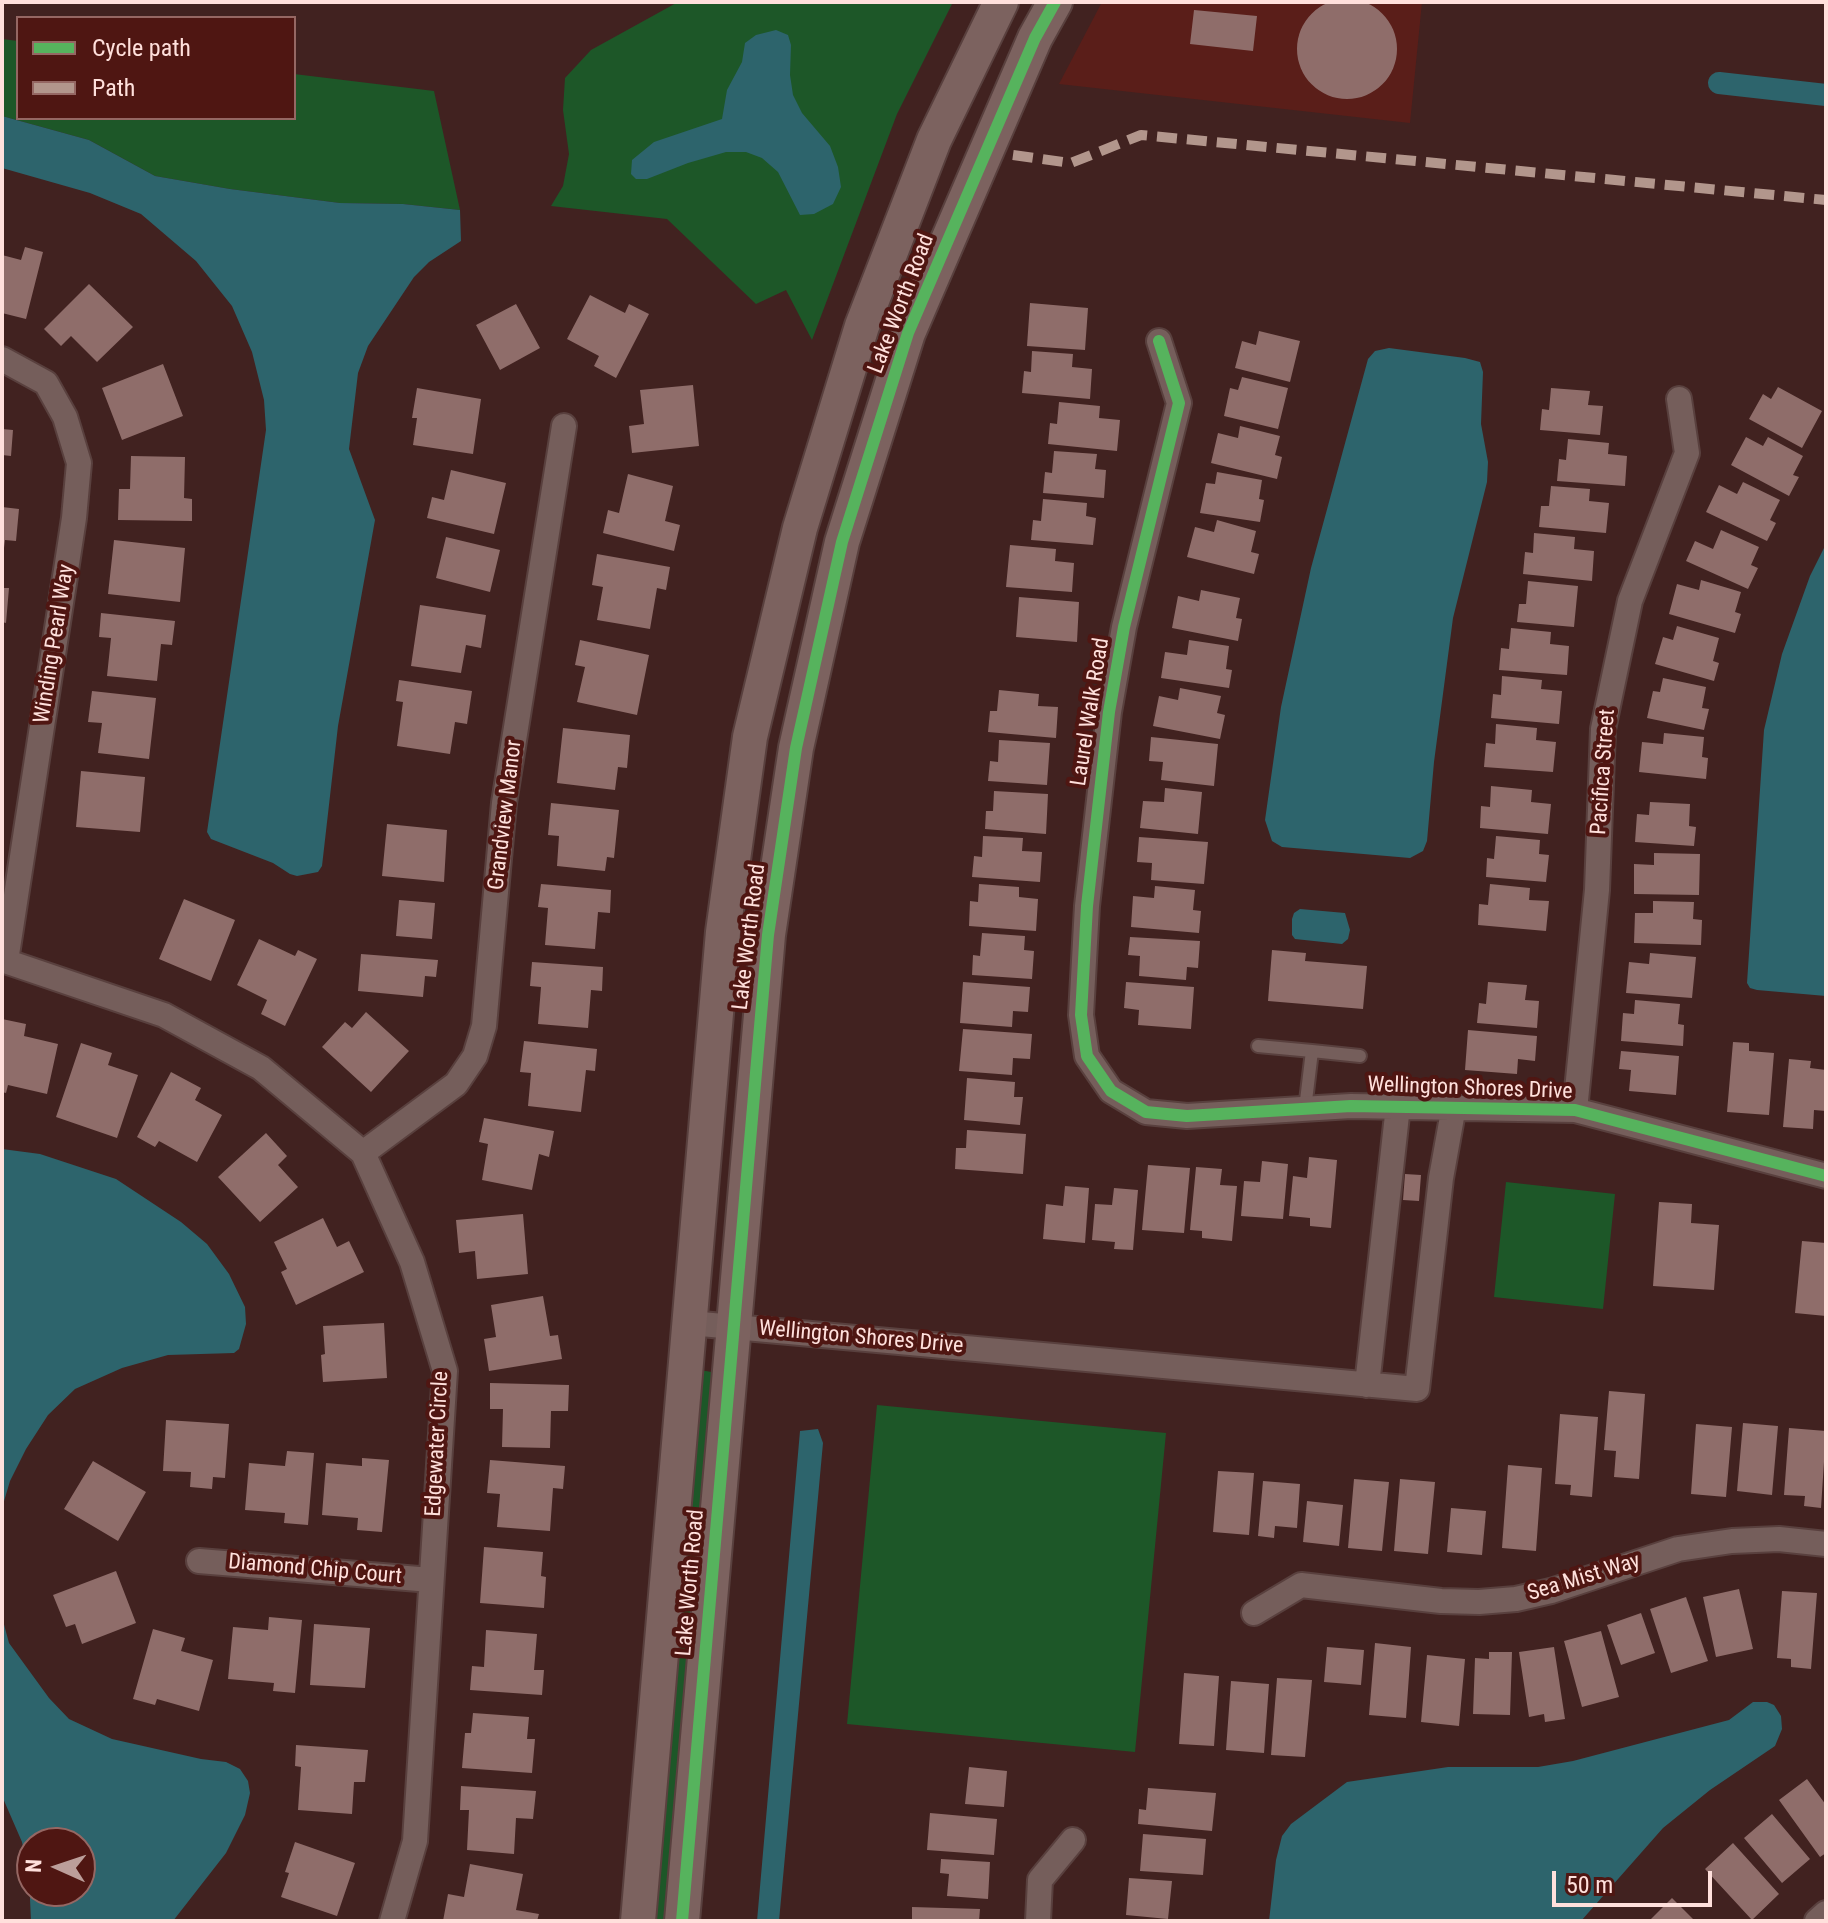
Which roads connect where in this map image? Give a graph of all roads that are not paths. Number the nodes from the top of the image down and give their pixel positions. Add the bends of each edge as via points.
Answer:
1 (1001, 2) edge
2 (1055, 2) edge
3 (1159, 341) dead end
4 (2, 359) edge
5 (1679, 399) dead end
6 (564, 426) dead end
7 (4, 960) edge
8 (1258, 1046) dead end
9 (1312, 1051) junction
10 (1360, 1056) dead end
11 (1111, 1091) joint
12 (1398, 1106) junction
13 (1454, 1106) junction
14 (1305, 1109) junction
15 (1575, 1110) junction
16 (363, 1153) junction
17 (1826, 1176) edge
18 (690, 1323) junction
19 (733, 1326) junction
20 (1367, 1385) junction
21 (1826, 1544) edge
22 (199, 1561) dead end
23 (431, 1580) junction
24 (1254, 1613) dead end
25 (1073, 1840) dead end
26 (1826, 1913) edge
27 (392, 1921) edge
28 (638, 1921) edge
29 (682, 1921) edge
30 (1038, 1921) edge
31 (1817, 1921) edge

1 - 18 street, Lake Worth Road via 934,140 862,326 800,528 750,737 723,932
2 - 19 street, Lake Worth Road via 908,333 842,542 796,748 768,935
3 - 11 street, Laurel Walk Road via 1179,403 1109,712 1087,906 1081,1015 1087,1056
4 - 7 street, Winding Pearl Way via 46,383 65,417 79,463
5 - 15 street, Pacifica Street via 1687,453 1630,601 1603,729 1597,890
6 - 16 street, Grandview Manor via 504,803 484,1026 475,1056 456,1084
7 - 16 street, Edgewater Circle via 164,1015 261,1068
8 - 9 lane
9 - 10 lane
9 - 14 lane
11 - 14 street, Wellington Shores Drive via 1146,1112 1187,1116
12 - 13 street, Wellington Shores Drive
12 - 14 street, Wellington Shores Drive
12 - 20 street, Wellington Shores Drive
13 - 15 street, Wellington Shores Drive
13 - 20 street, Wellington Shores Drive via 1417,1389
15 - 17 street, Wellington Shores Drive
16 - 23 street, Edgewater Circle via 412,1262 445,1371
18 - 19 street, Wellington Shores Drive
18 - 28 street, Lake Worth Road
19 - 20 street, Wellington Shores Drive
19 - 29 street, Lake Worth Road
21 - 24 street, Sea Mist Way via 1779,1539 1678,1549 1551,1591 1479,1602 1301,1585
22 - 23 street, Diamond Chip Court
23 - 27 street, Edgewater Circle via 415,1841
25 - 30 street via 1040,1880
26 - 31 street

